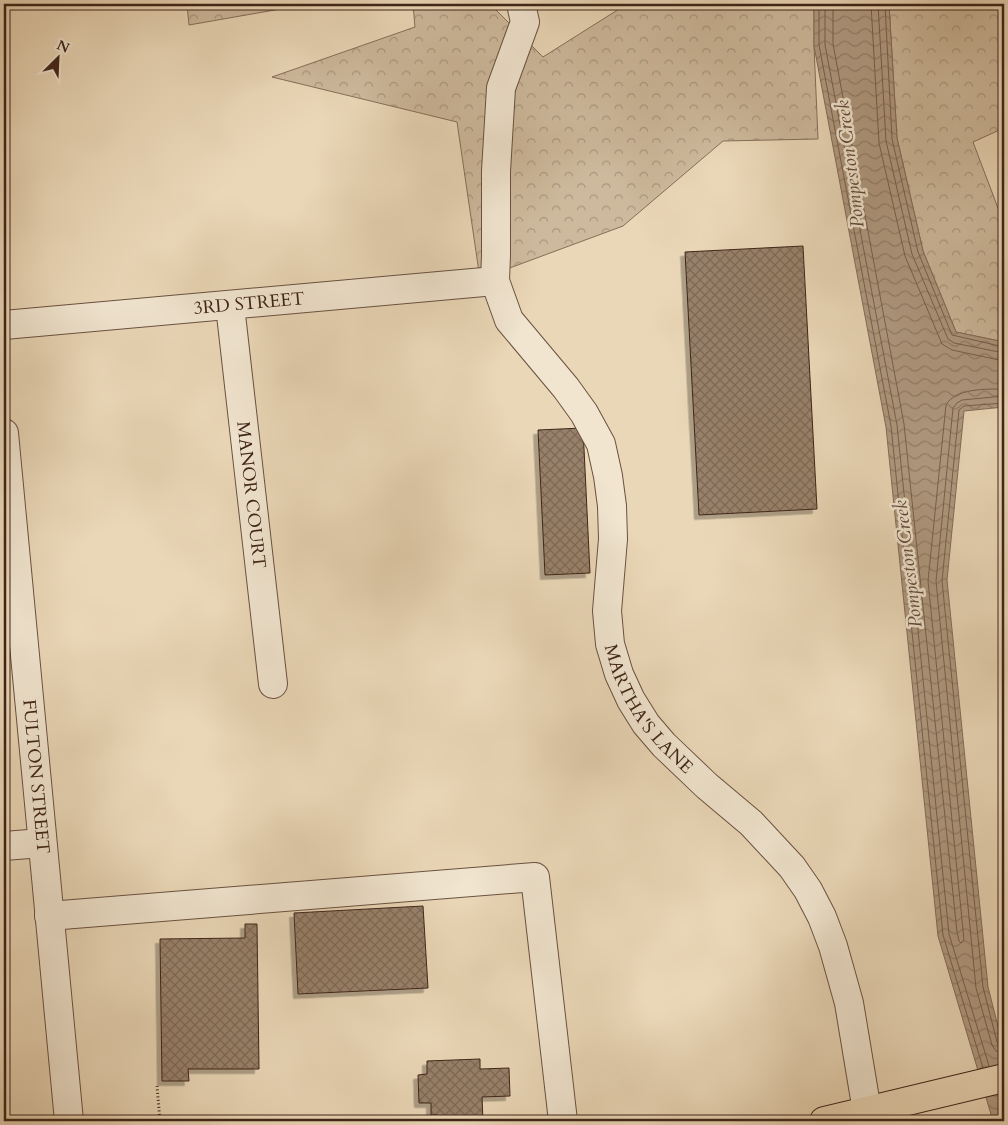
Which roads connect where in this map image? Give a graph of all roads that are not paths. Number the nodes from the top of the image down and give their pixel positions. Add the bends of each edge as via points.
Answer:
1 (521, 4) edge
2 (494, 280) junction
3 (230, 306) junction
4 (4, 325) edge
5 (4, 432) edge
6 (7, 507) edge
7 (273, 684) dead end
8 (42, 843) junction
9 (4, 846) edge
10 (49, 916) junction
11 (1004, 1078) edge
12 (867, 1111) junction
13 (68, 1121) edge
14 (564, 1121) edge
15 (824, 1121) edge

1 - 2 street via 525,22 501,88
2 - 3 street, 3RD STREET
2 - 12 street, MARTHA'S LANE via 509,320 566,388 601,444 612,506 613,539 607,611 610,644 619,674 646,724 664,745 762,834 808,890 822,916 845,986
3 - 4 street, 3RD STREET
3 - 7 street, MANOR COURT
5 - 6 street, FULTON STREET
6 - 8 street, FULTON STREET
8 - 9 street
8 - 10 street, FULTON STREET
10 - 13 street, FULTON STREET
10 - 14 street via 535,877
11 - 12 main road
12 - 15 main road

